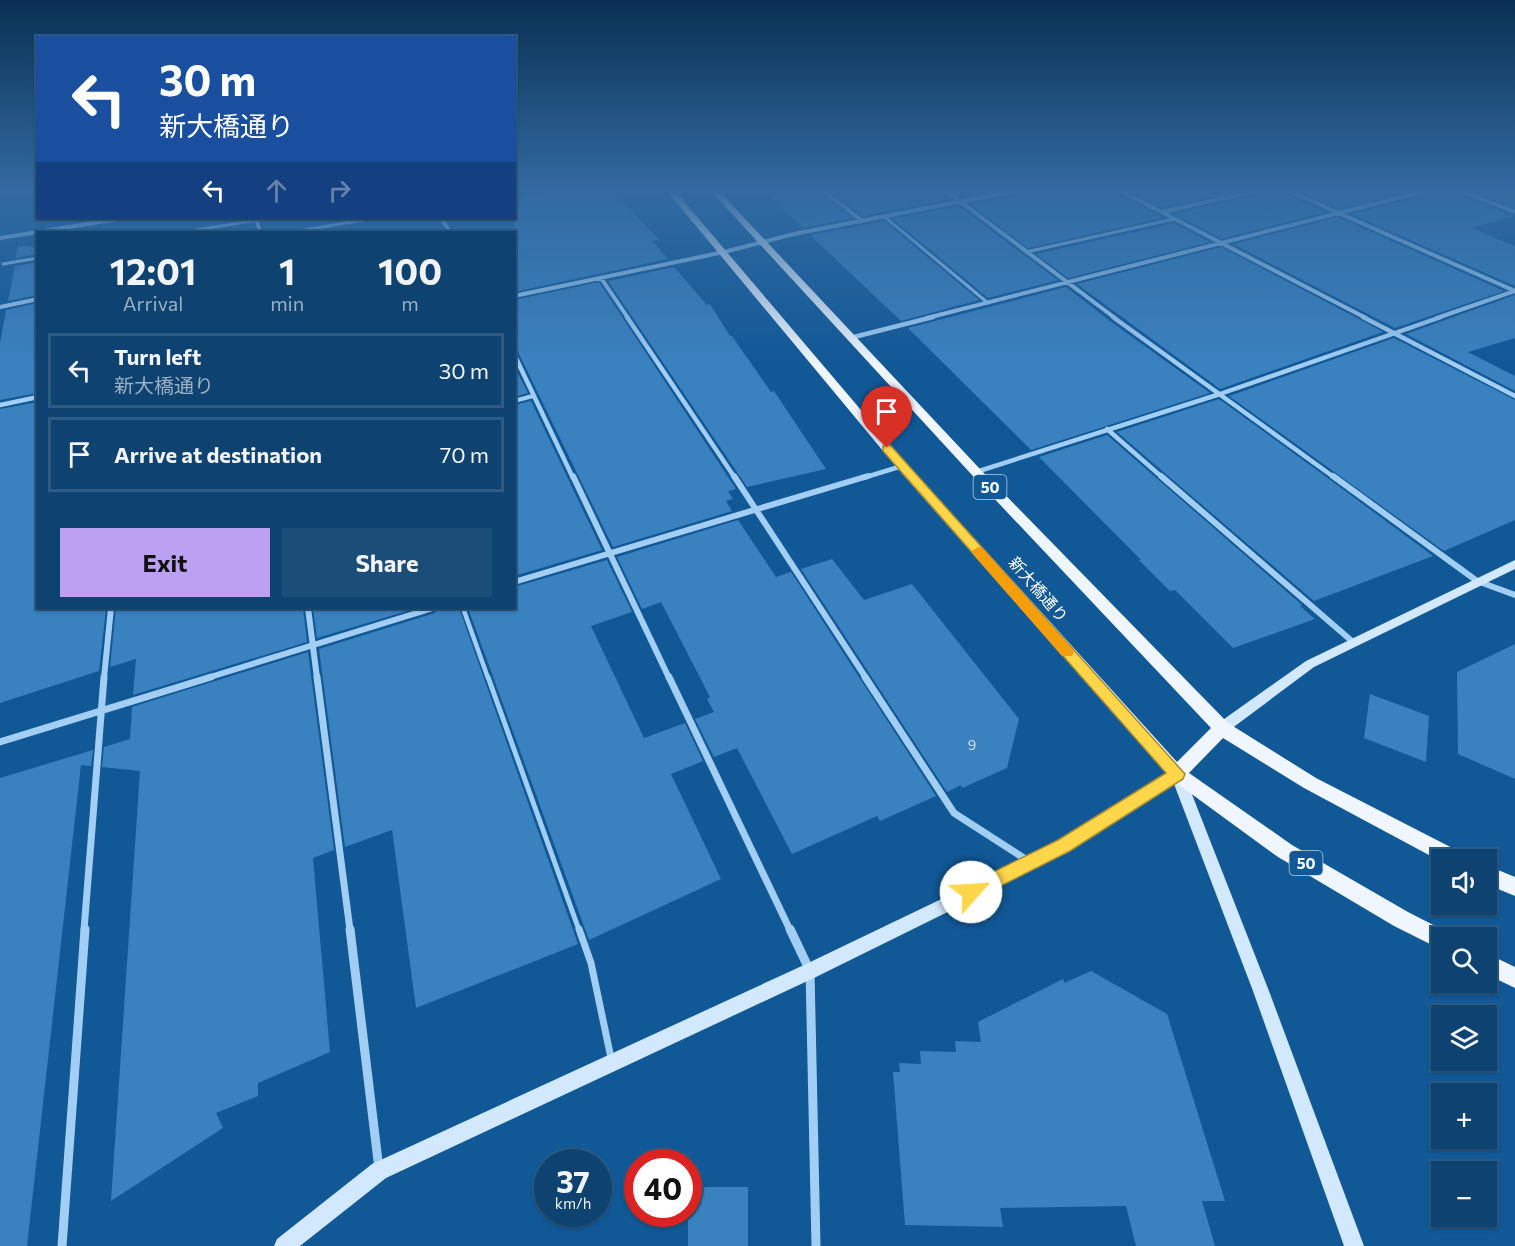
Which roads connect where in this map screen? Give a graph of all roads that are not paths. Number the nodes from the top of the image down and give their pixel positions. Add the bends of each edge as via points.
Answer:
1 (722, 249) edge
2 (735, 249) edge
3 (769, 249) edge
4 (924, 249) edge
5 (1022, 249) edge
6 (1039, 249) edge
7 (1197, 249) edge
8 (1233, 249) edge
9 (1421, 249) edge
10 (724, 252) junction
11 (1026, 252) junction
12 (36, 258) edge
13 (3, 264) dead end
14 (601, 278) junction
15 (1066, 283) junction
16 (1515, 291) edge
17 (516, 296) edge
18 (36, 299) edge
19 (988, 303) junction
20 (0, 307) edge
21 (1394, 334) junction
22 (850, 338) junction
23 (516, 358) edge
24 (1220, 394) junction
25 (533, 396) junction
26 (1515, 396) edge
27 (36, 397) edge
28 (516, 400) edge
29 (0, 405) edge
30 (1107, 429) junction
31 (902, 466) junction
32 (976, 472) junction
33 (756, 509) junction
34 (611, 552) junction
35 (1515, 564) edge
36 (516, 581) edge
37 (1477, 581) junction
38 (1515, 595) edge
39 (111, 609) edge
40 (308, 609) edge
41 (430, 609) edge
42 (463, 609) edge
43 (1353, 642) junction
44 (313, 645) junction
45 (100, 711) junction
46 (1222, 728) junction
47 (0, 742) edge
48 (1177, 774) junction
49 (1435, 849) edge
50 (1032, 863) junction
51 (1497, 879) edge
52 (1515, 887) edge
53 (1431, 934) edge
54 (1497, 969) edge
55 (810, 971) junction
56 (1515, 978) edge
57 (613, 1063) junction
58 (379, 1171) junction
59 (62, 1246) edge
60 (284, 1246) edge
61 (816, 1246) edge
62 (1354, 1246) edge

1 - 10 main road, 新大橋通り / 50
2 - 10 street
3 - 22 main road, 新大橋通り / 50
4 - 19 lane
5 - 11 street
6 - 11 lane
7 - 15 street
8 - 21 street
9 - 16 street
10 - 14 street
10 - 31 main road, 新大橋通り / 50
11 - 15 street
12 - 13 lane
14 - 17 street
14 - 33 street
15 - 19 street
15 - 24 street
16 - 21 street
18 - 20 street
19 - 22 street
21 - 24 street
21 - 26 street
22 - 32 main road, 新大橋通り / 50
23 - 25 street
24 - 30 street
24 - 37 street
25 - 28 lane
25 - 34 street
27 - 29 street
30 - 32 street
30 - 43 street
31 - 33 street
31 - 48 main road, 新大橋通り / 50
32 - 46 main road, 新大橋通り / 50
33 - 34 street
33 - 50 street via 954,813
34 - 36 street
34 - 55 street
35 - 37 street
37 - 38 street
37 - 43 street
39 - 45 street
40 - 44 street
41 - 44 street
42 - 57 lane via 591,963
43 - 46 street via 1310,664
44 - 45 street
44 - 58 street
45 - 47 street
45 - 59 street
46 - 48 main road
46 - 49 main road, 新大橋通り / 50 via 1310,783
48 - 50 street
48 - 53 main road, 新大橋通り / 50 via 1285,851
48 - 62 street
50 - 55 street
51 - 52 main road
54 - 56 main road
55 - 57 street
55 - 61 street
57 - 58 street
58 - 60 street

